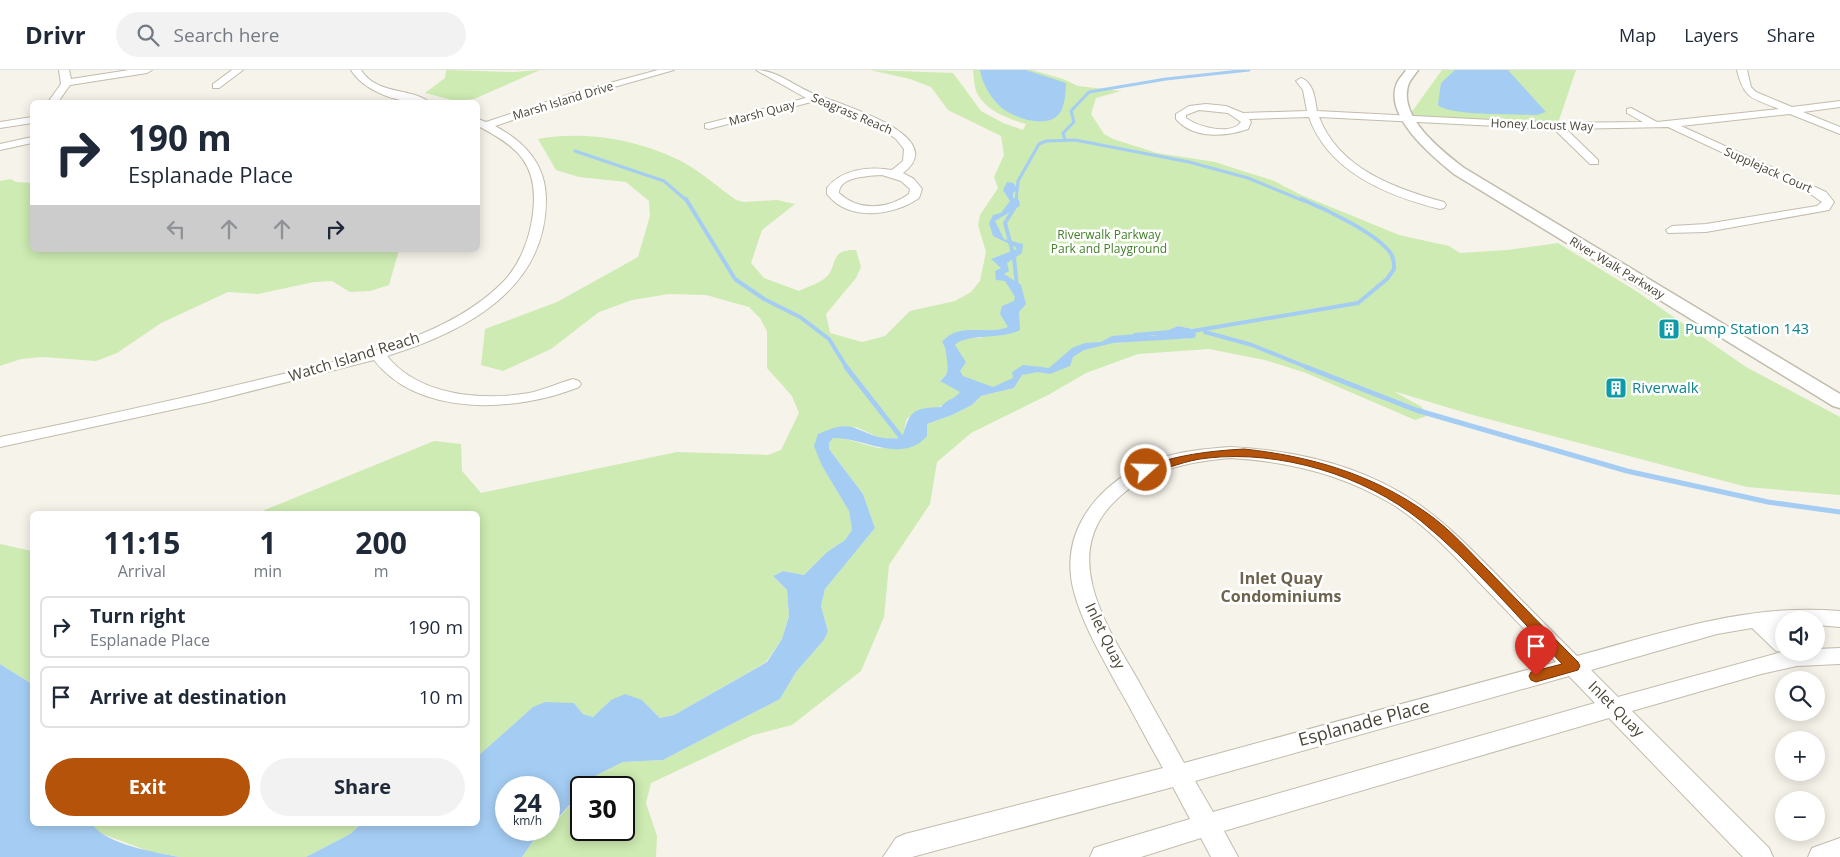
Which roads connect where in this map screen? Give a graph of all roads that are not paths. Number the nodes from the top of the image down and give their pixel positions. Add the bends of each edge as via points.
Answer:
1 (64, 70) edge
2 (147, 70) edge
3 (238, 70) edge
4 (356, 70) edge
5 (670, 70) edge
6 (761, 70) edge
7 (1742, 70) edge
8 (1418, 71) edge
9 (1301, 81) dead end
10 (66, 83) junction
11 (216, 86) dead end
12 (816, 98) junction
13 (54, 100) edge
14 (418, 100) edge
15 (1840, 104) edge
16 (1631, 111) dead end
17 (1789, 111) junction
18 (1312, 114) junction
19 (1243, 117) junction
20 (1408, 117) junction
21 (30, 120) edge
22 (481, 124) edge
23 (1669, 124) junction
24 (0, 125) edge
25 (1656, 125) junction
26 (709, 126) dead end
27 (1557, 126) junction
28 (1840, 131) edge
29 (30, 140) edge
30 (0, 147) edge
31 (1594, 162) dead end
32 (894, 174) junction
33 (1440, 205) dead end
34 (1672, 230) dead end
35 (376, 353) junction
36 (572, 384) dead end
37 (1840, 402) edge
38 (0, 442) edge
39 (1756, 619) junction
40 (1840, 619) edge
41 (1775, 637) edge
42 (1825, 655) edge
43 (1840, 656) edge
44 (1775, 659) edge
45 (1573, 666) junction
46 (1615, 708) junction
47 (1178, 775) junction
48 (1208, 826) junction
49 (1840, 850) edge
50 (896, 857) edge
51 (1102, 857) edge
52 (1225, 857) edge
53 (1760, 857) edge
54 (1821, 857) edge

1 - 10 street
2 - 10 street
3 - 11 street
4 - 14 street via 360,78 371,85
5 - 22 street, Marsh Island Drive
6 - 12 street, Seagrass Reach
7 - 17 street via 1749,91
8 - 20 street, River Walk Parkway via 1401,86 1402,108
9 - 18 street via 1310,92
10 - 13 street
12 - 26 street, Marsh Quay
12 - 32 street, Seagrass Reach via 901,136 910,149 910,159
15 - 17 street, Honey Locust Way
16 - 25 street
17 - 23 street, Honey Locust Way
17 - 28 street
18 - 19 street, Honey Locust Way
18 - 20 street, Honey Locust Way
18 - 33 street via 1329,145 1353,167 1402,194
19 - 19 street, Honey Locust Way via 1209,107 1186,110 1181,114 1181,119 1196,129 1224,132 1244,127
20 - 27 street, Honey Locust Way
20 - 37 street, River Walk Parkway via 1428,146 1474,182
21 - 24 street
22 - 35 street, Watch Island Reach via 512,140 523,150 537,172 539,219 529,253 509,283 469,314 421,338
23 - 25 street, Honey Locust Way
23 - 34 street, Supplejack Court via 1813,190 1828,202 1818,209 1706,228
25 - 27 street, Honey Locust Way
27 - 31 street
29 - 30 street
32 - 32 street via 869,172 846,178 833,188 833,194 845,204 870,209 909,201 915,195 913,183
35 - 36 street via 383,364 405,381 457,397 514,400 553,392
35 - 38 street, Watch Island Reach via 192,401
39 - 40 street, Esplanade Place via 1793,615
39 - 41 street
39 - 45 street, Esplanade Place via 1717,626
42 - 43 street
44 - 46 street
45 - 46 street, Inlet Quay
45 - 47 street, Esplanade Place
45 - 47 street, Inlet Quay via 1453,542 1392,496 1319,465 1281,457 1208,454 1175,460 1146,470 1120,485 1100,504 1086,528 1080,555 1082,584 1092,616
46 - 48 street
46 - 53 street, Inlet Quay
47 - 48 street, Inlet Quay
47 - 50 street, Esplanade Place via 905,846
48 - 51 street
48 - 52 street, Inlet Quay
49 - 54 street

